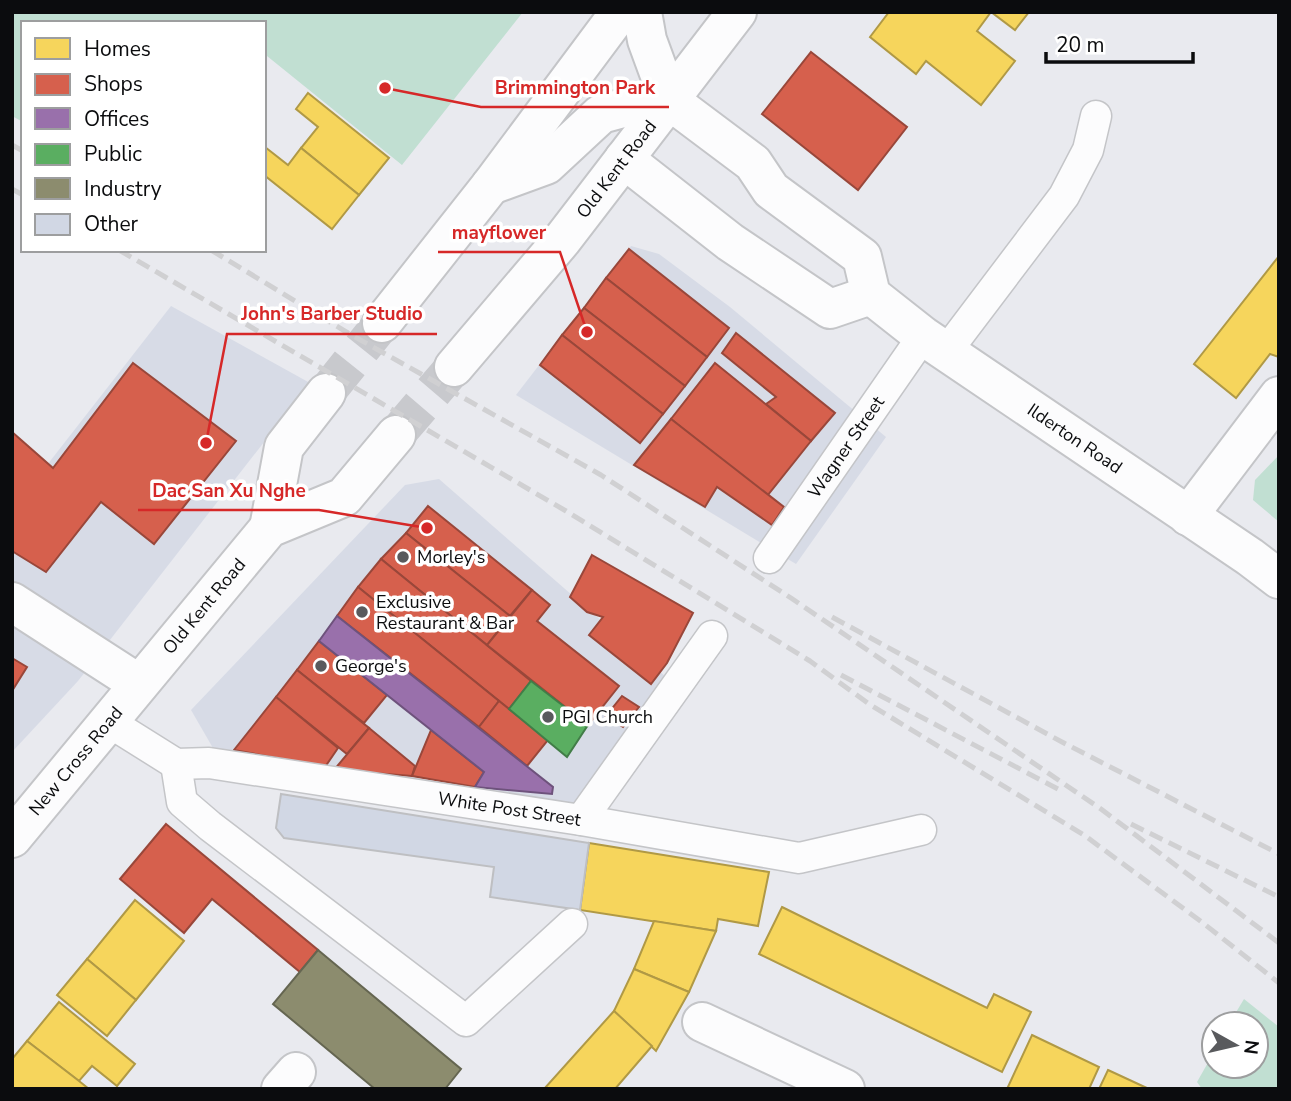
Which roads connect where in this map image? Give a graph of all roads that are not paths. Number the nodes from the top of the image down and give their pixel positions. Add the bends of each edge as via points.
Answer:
1 (620, 12) edge
2 (642, 12) edge
3 (737, 12) edge
4 (669, 100) junction
5 (1096, 116) dead end
6 (624, 159) junction
7 (491, 185) junction
8 (871, 295) junction
9 (382, 323) tunnel mouth
10 (935, 344) junction
11 (454, 367) tunnel mouth
12 (326, 393) tunnel mouth
13 (1279, 396) edge
14 (396, 435) tunnel mouth
15 (1188, 516) junction
16 (269, 528) junction
17 (769, 558) dead end
18 (1279, 579) edge
19 (12, 602) edge
20 (712, 636) dead end
21 (139, 684) junction
22 (109, 722) junction
23 (176, 765) junction
24 (581, 820) junction
25 (921, 830) dead end
26 (12, 838) edge
27 (572, 924) dead end
28 (702, 1022) dead end
29 (829, 1085) edge

1 - 7 main road
2 - 4 main road
3 - 4 main road, Old Kent Road
4 - 6 main road, Old Kent Road
4 - 7 main road, Old Kent Road via 601,114 546,166
4 - 8 main road via 753,163 771,190 862,257
5 - 10 lane, Wagner Street via 1088,150 1064,197
6 - 8 main road via 730,242 830,309
6 - 11 main road, Old Kent Road
7 - 9 main road
8 - 10 main road, Ilderton Road
10 - 15 main road, Ilderton Road
10 - 17 lane, Wagner Street
12 - 16 main road, Old Kent Road via 284,447
13 - 15 main road
14 - 16 main road, Old Kent Road via 344,496
15 - 18 main road, Ilderton Road
16 - 21 main road, Old Kent Road
19 - 21 main road
20 - 24 lane
21 - 22 main road, New Cross Road
22 - 23 lane
22 - 26 main road, New Cross Road
23 - 24 lane, White Post Street via 209,764
23 - 27 lane via 182,802 200,818 466,1021
24 - 25 lane, White Post Street via 799,858
28 - 29 main road

